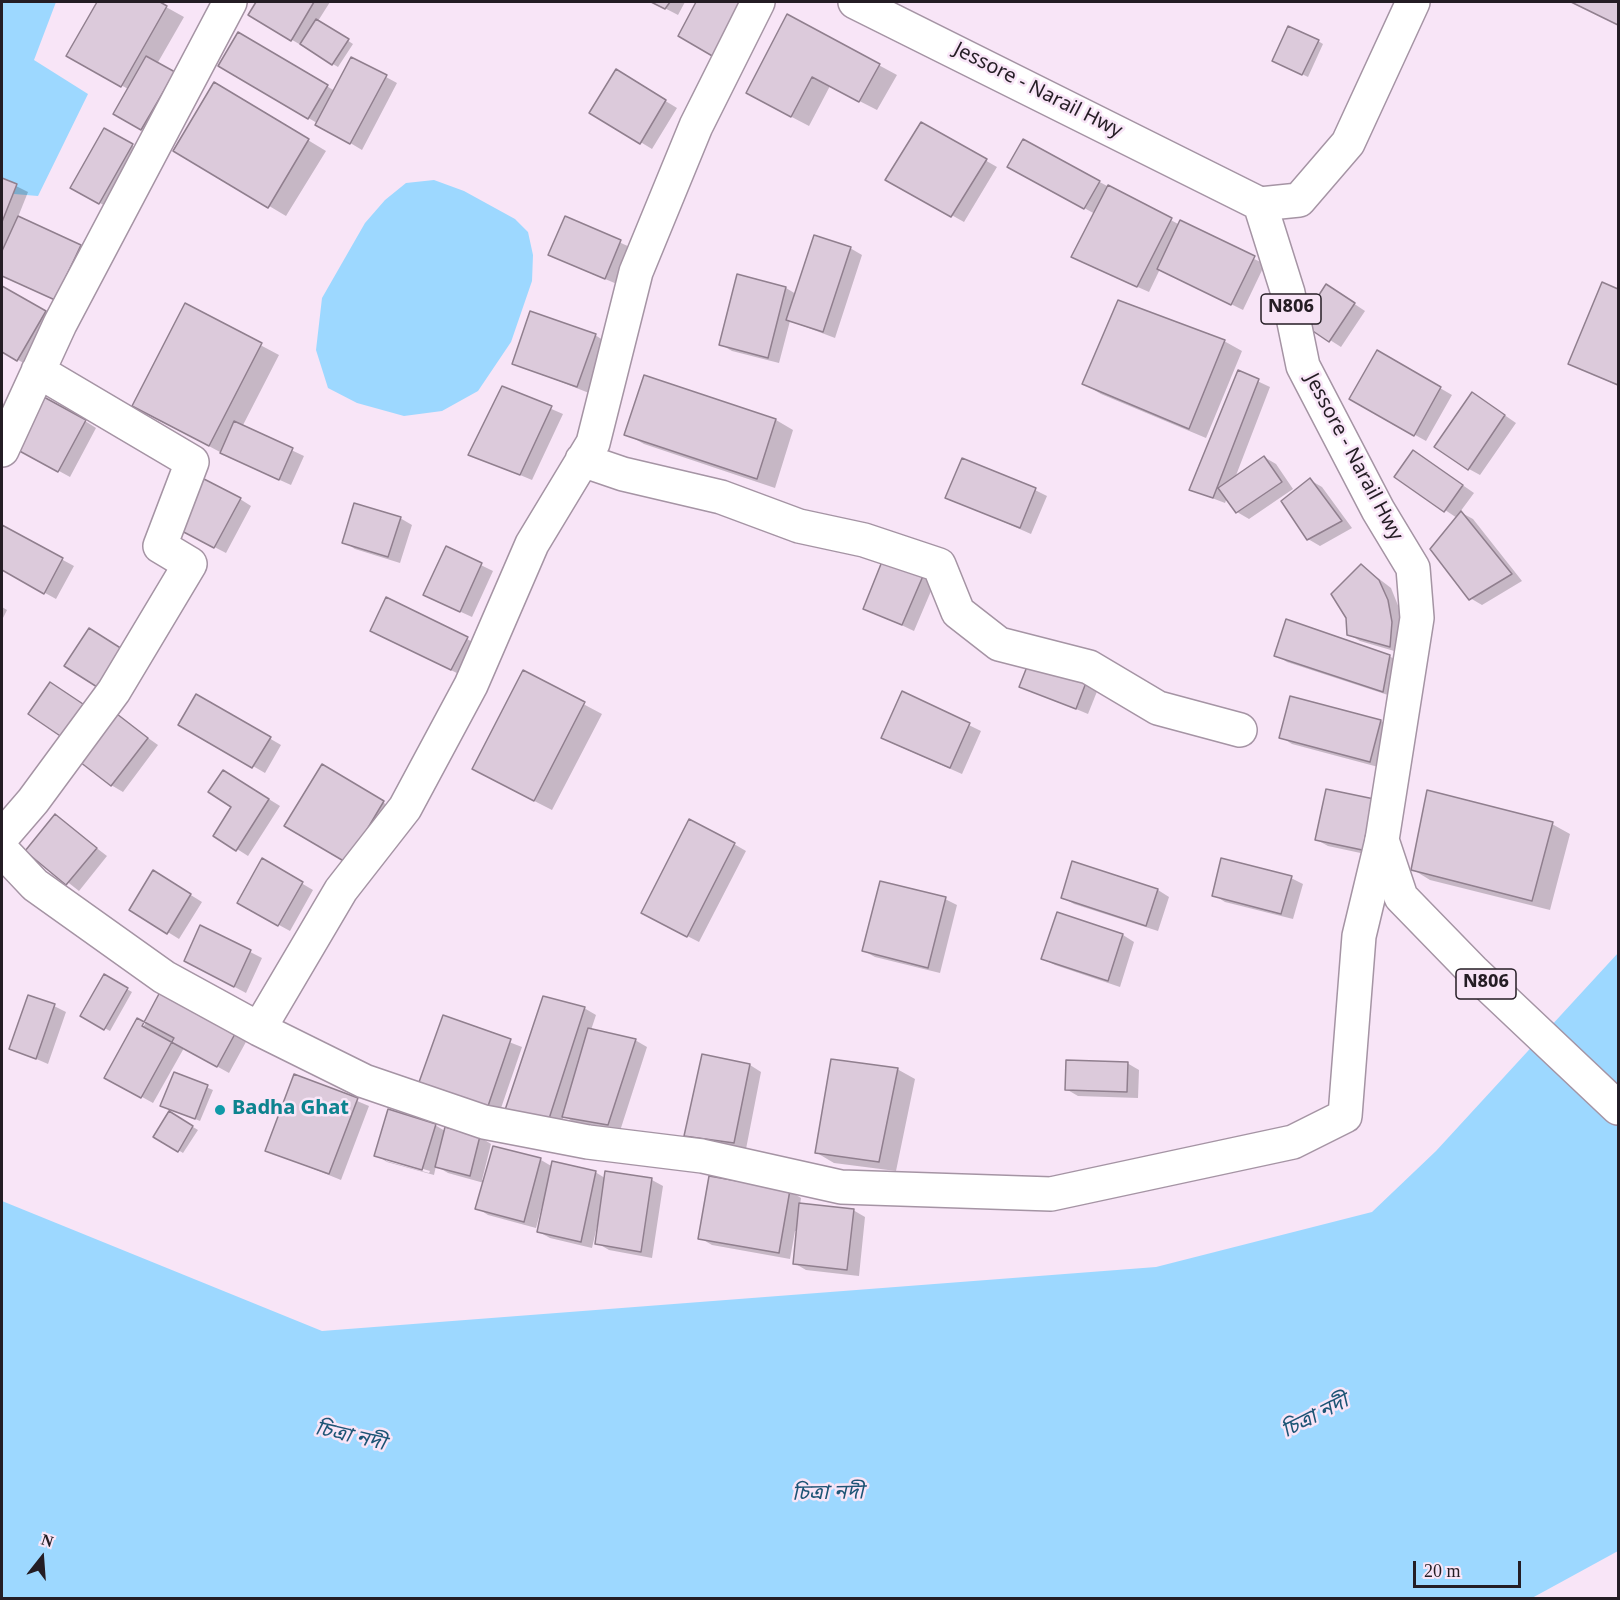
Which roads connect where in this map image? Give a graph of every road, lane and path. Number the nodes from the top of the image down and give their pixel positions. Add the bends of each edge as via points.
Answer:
1 (230, 2) edge
2 (758, 2) edge
3 (855, 2) edge
4 (1413, 2) edge
5 (1260, 204) junction
6 (38, 371) junction
7 (2, 450) edge
8 (582, 460) junction
9 (1240, 730) dead end
10 (2, 837) edge
11 (1382, 840) junction
12 (2, 850) edge
13 (260, 1029) junction
14 (1618, 1108) edge

1 - 6 main road
2 - 8 main road via 696,126 636,272 593,443
3 - 5 main road, Jessore - Narail Hwy
4 - 5 main road via 1348,143 1299,200
5 - 11 main road, Jessore - Narail Hwy / N806 via 1288,293 1303,366 1378,510 1413,567 1418,618
6 - 7 main road
6 - 10 main road via 192,462 160,546 190,564 114,691
8 - 9 main road via 623,474 722,497 799,526 864,540 939,565 958,612 999,644 1089,667 1158,708
8 - 13 main road via 532,544 471,685 405,808 341,890
11 - 13 main road, Jessore - Narail Hwy via 1359,936 1345,1116 1293,1142 1051,1194 841,1187 702,1156 588,1142 484,1122 364,1081
11 - 14 main road, N806 via 1401,897 1473,972
12 - 13 main road via 35,885 164,977

